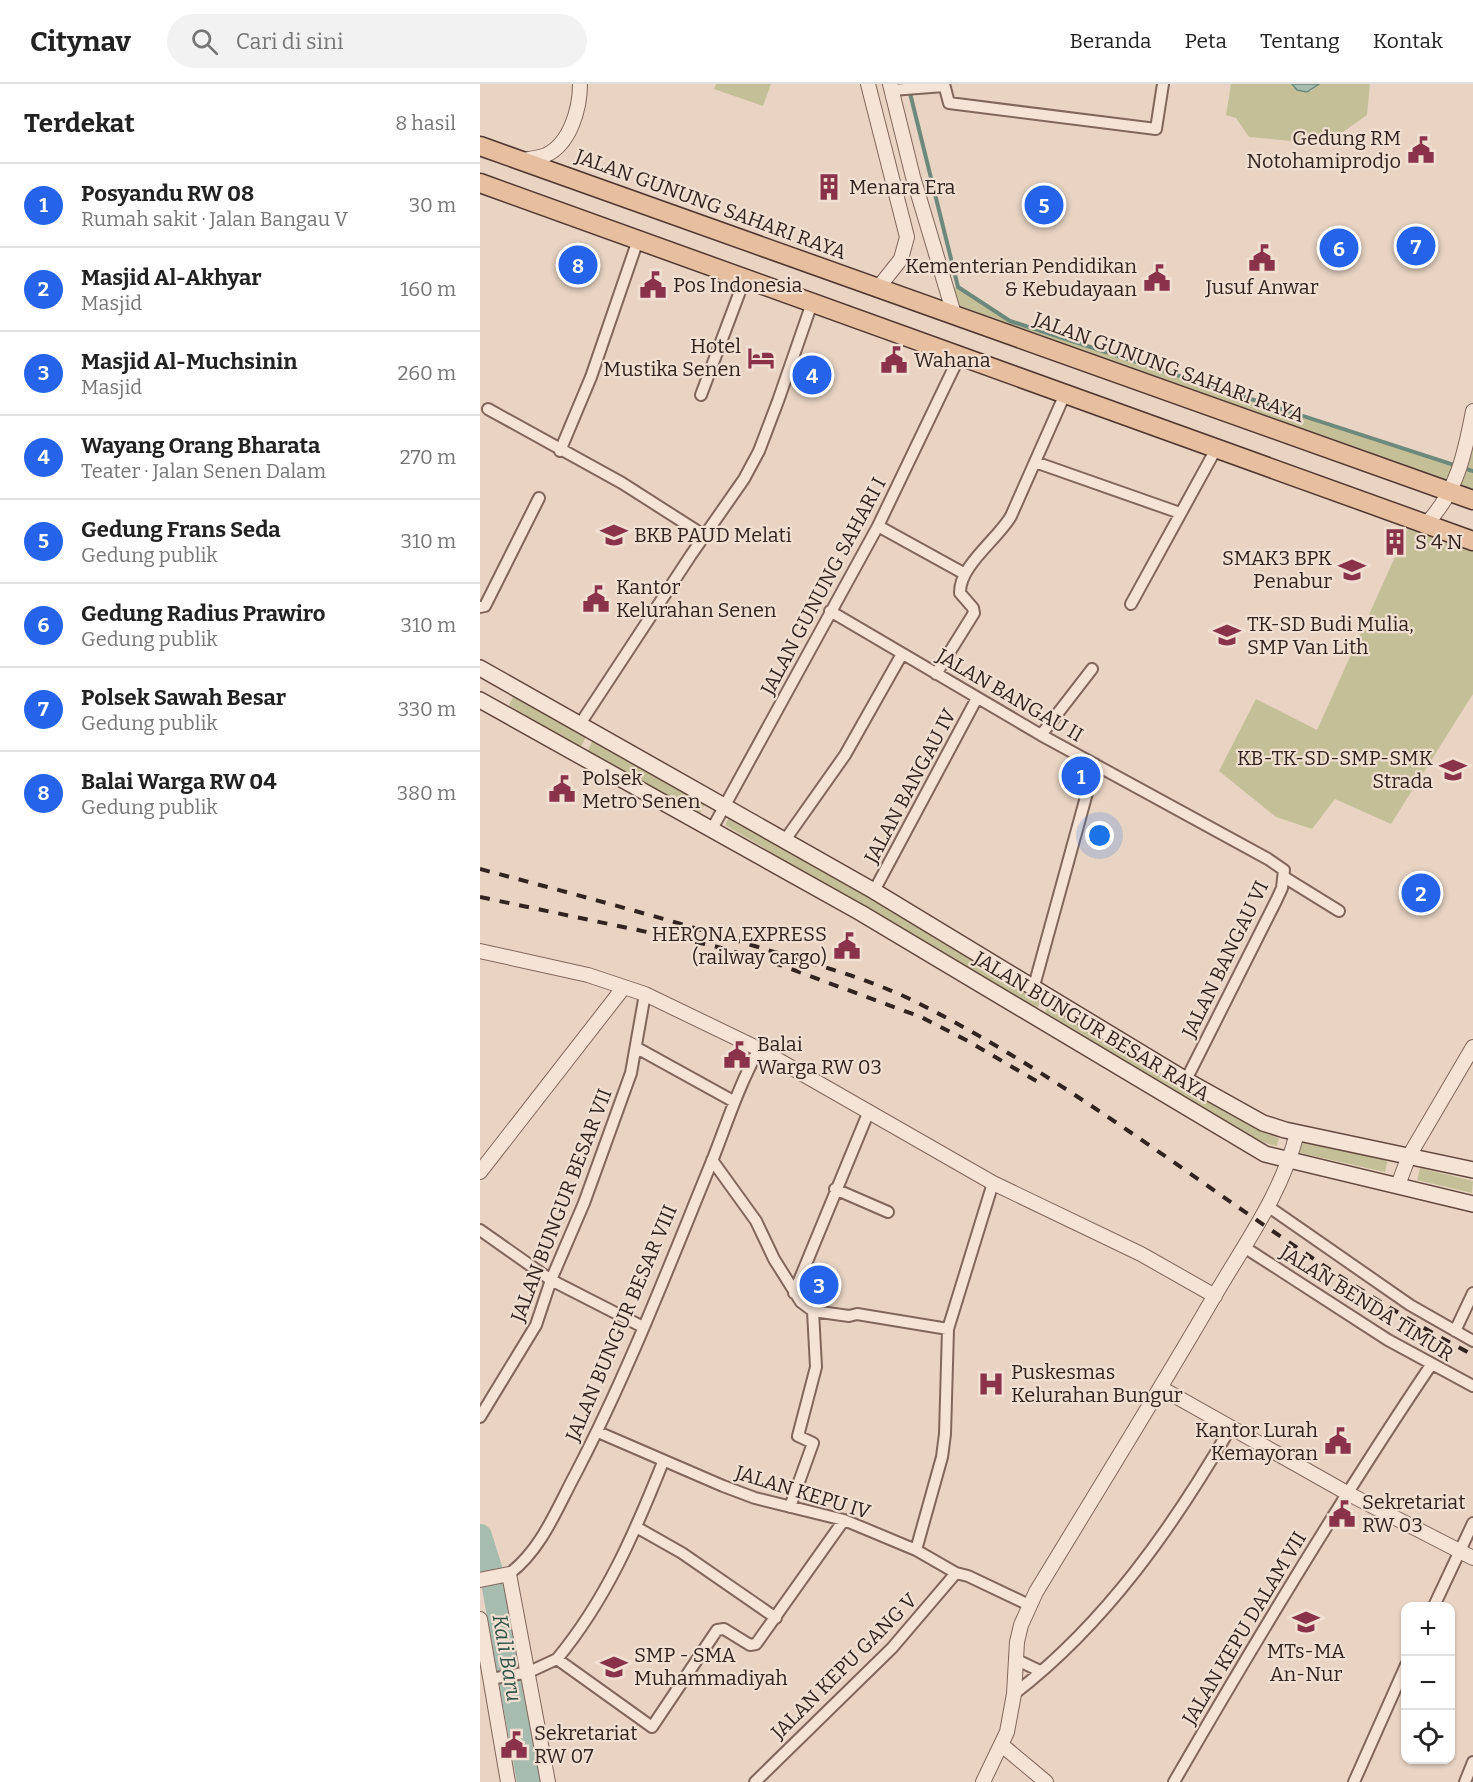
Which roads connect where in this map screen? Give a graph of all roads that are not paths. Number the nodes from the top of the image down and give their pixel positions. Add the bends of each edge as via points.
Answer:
1 (580, 84) edge
2 (868, 84) edge
3 (1163, 84) edge
4 (944, 85) edge
5 (891, 87) edge
6 (480, 146) edge
7 (908, 156) junction
8 (522, 160) junction
9 (888, 162) junction
10 (480, 183) edge
11 (638, 240) junction
12 (745, 278) junction
13 (878, 288) junction
14 (812, 303) junction
15 (954, 315) junction
16 (960, 355) junction
17 (1065, 394) junction
18 (701, 395) dead end
19 (488, 409) dead end
20 (1473, 411) edge
21 (1471, 432) edge
22 (1216, 449) junction
23 (560, 451) junction
24 (1035, 462) junction
25 (1454, 485) junction
26 (539, 498) dead end
27 (1473, 500) edge
28 (1180, 513) junction
29 (1426, 524) junction
30 (878, 526) junction
31 (705, 536) junction
32 (1473, 541) edge
33 (964, 574) junction
34 (1131, 604) dead end
35 (480, 607) edge
36 (830, 611) junction
37 (902, 654) junction
38 (480, 668) edge
39 (1092, 669) dead end
40 (936, 674) junction
41 (506, 683) junction
42 (977, 698) junction
43 (486, 704) edge
44 (580, 724) junction
45 (1041, 735) junction
46 (1095, 764) junction
47 (725, 806) junction
48 (712, 829) junction
49 (785, 840) junction
50 (1268, 859) joint
51 (1284, 877) junction
52 (874, 891) junction
53 (1339, 911) dead end
54 (480, 951) edge
55 (1034, 986) junction
56 (624, 987) junction
57 (645, 994) junction
58 (1473, 1047) edge
59 (637, 1048) junction
60 (759, 1048) junction
61 (1186, 1080) junction
62 (733, 1101) junction
63 (869, 1111) junction
64 (1297, 1133) junction
65 (1408, 1156) junction
66 (712, 1160) junction
67 (1289, 1161) junction
68 (1473, 1170) edge
69 (480, 1173) edge
70 (993, 1183) junction
71 (1398, 1185) junction
72 (835, 1189) junction
73 (1473, 1204) edge
74 (1269, 1207) junction
75 (888, 1212) dead end
76 (480, 1230) edge
77 (1244, 1247) junction
78 (551, 1280) junction
79 (794, 1293) junction
80 (1473, 1293) edge
81 (1215, 1296) junction
82 (813, 1311) junction
83 (643, 1327) junction
84 (948, 1329) junction
85 (1455, 1331) junction
86 (1473, 1341) edge
87 (1431, 1365) junction
88 (1473, 1386) edge
89 (1161, 1388) junction
90 (480, 1418) edge
91 (1232, 1427) junction
92 (598, 1432) junction
93 (663, 1462) junction
94 (1347, 1493) junction
95 (790, 1507) junction
96 (844, 1520) junction
97 (1473, 1523) edge
98 (636, 1527) junction
99 (916, 1550) junction
100 (1459, 1551) junction
101 (1473, 1558) edge
102 (956, 1573) junction
103 (507, 1575) junction
104 (483, 1580) edge
105 (1436, 1602) edge
106 (1029, 1605) junction
107 (776, 1618) junction
108 (480, 1619) edge
109 (556, 1659) junction
110 (1015, 1659) junction
111 (1040, 1671) junction
112 (528, 1672) junction
113 (1401, 1676) edge
114 (497, 1678) junction
115 (1014, 1694) junction
116 (1003, 1746) junction
117 (1473, 1761) edge
118 (508, 1782) edge
119 (548, 1782) edge
120 (755, 1782) edge
121 (983, 1782) edge
122 (1046, 1782) edge
123 (1174, 1782) edge
124 (1354, 1782) edge
125 (1465, 1782) edge

1 - 8 street via 575,115 565,139 546,155
2 - 9 street
3 - 4 street via 1156,129 949,104
4 - 5 street
5 - 7 street
6 - 8 main road, JALAN GUNUNG SAHARI RAYA
7 - 9 street
7 - 15 street
8 - 13 main road, JALAN GUNUNG SAHARI RAYA
9 - 13 street via 907,237 891,273
10 - 11 main road
11 - 12 main road
11 - 23 street via 591,377
12 - 14 main road
12 - 18 street
13 - 15 main road, JALAN GUNUNG SAHARI RAYA
14 - 16 main road
14 - 31 street via 759,451
15 - 25 main road, JALAN GUNUNG SAHARI RAYA
16 - 17 main road
16 - 30 street, JALAN GUNUNG SAHARI I
17 - 22 main road
17 - 24 street
19 - 23 street
20 - 21 street
21 - 25 street
22 - 28 street
22 - 29 main road
23 - 31 street via 622,483
24 - 28 street
24 - 33 street via 1002,531
25 - 27 main road, JALAN GUNUNG SAHARI RAYA
25 - 29 street
26 - 35 street via 485,606
28 - 34 street
29 - 32 main road
30 - 33 street
30 - 36 street, JALAN GUNUNG SAHARI I
31 - 44 street
33 - 40 street via 960,593 974,610
36 - 37 street, JALAN BANGAU II
36 - 47 street, JALAN GUNUNG SAHARI I
37 - 40 street, JALAN BANGAU II
37 - 49 street via 845,755
38 - 41 main road, JALAN BUNGUR BESAR RAYA
39 - 45 street
40 - 42 street, JALAN BANGAU II
41 - 43 main road
41 - 44 main road, JALAN BUNGUR BESAR RAYA
42 - 45 street, JALAN BANGAU II
42 - 52 street, JALAN BANGAU IV
43 - 48 main road, JALAN BUNGUR BESAR RAYA
44 - 47 main road, JALAN BUNGUR BESAR RAYA
45 - 46 street, JALAN BANGAU II
46 - 50 street, JALAN BANGAU II
46 - 55 street
47 - 48 street, JALAN GUNUNG SAHARI I
47 - 49 main road, JALAN BUNGUR BESAR RAYA
48 - 67 main road, JALAN BUNGUR BESAR RAYA via 861,912 1248,1145
49 - 52 main road, JALAN BUNGUR BESAR RAYA
50 - 51 street, JALAN BANGAU VI via 1281,866
51 - 53 street
51 - 61 street, JALAN BANGAU VI via 1276,901
52 - 55 main road, JALAN BUNGUR BESAR RAYA
54 - 56 street
55 - 61 main road, JALAN BUNGUR BESAR RAYA
56 - 57 street
56 - 69 street
57 - 59 street, JALAN BUNGUR BESAR VII
57 - 60 street
58 - 65 street
59 - 62 street
59 - 78 street, JALAN BUNGUR BESAR VII via 607,1139
60 - 62 street, JALAN BUNGUR BESAR VIII
60 - 63 street
61 - 64 main road, JALAN BUNGUR BESAR RAYA via 1263,1122
62 - 66 street, JALAN BUNGUR BESAR VIII
63 - 70 street
63 - 72 street
64 - 65 main road, JALAN BUNGUR BESAR RAYA
64 - 67 street
65 - 68 main road, JALAN BUNGUR BESAR RAYA
65 - 71 street
66 - 79 street via 756,1221
66 - 83 street, JALAN BUNGUR BESAR VIII
67 - 71 main road, JALAN BUNGUR BESAR RAYA
67 - 74 street
70 - 81 street via 1141,1254
70 - 84 street
71 - 73 main road, JALAN BUNGUR BESAR RAYA
72 - 75 street
72 - 79 street
74 - 77 street
74 - 85 street via 1410,1305
76 - 78 street
77 - 81 street
77 - 87 street, JALAN BENDA TIMUR
78 - 83 street
78 - 90 street, JALAN BUNGUR BESAR VII via 529,1340
79 - 82 street
80 - 85 street
81 - 89 street
82 - 84 street
82 - 95 street via 816,1366 798,1437 813,1443
83 - 92 street, JALAN BUNGUR BESAR VIII
84 - 99 street via 945,1434
85 - 86 street
87 - 88 street, JALAN BENDA TIMUR
87 - 94 street, JALAN KEPU DALAM VII
89 - 91 street
89 - 106 street
91 - 94 street
91 - 111 street via 1204,1475 1116,1597
92 - 93 street, JALAN KEPU IV
92 - 103 street, JALAN BUNGUR BESAR VIII via 544,1535 520,1566
93 - 95 street, JALAN KEPU IV
93 - 98 street
94 - 100 street
94 - 123 street, JALAN KEPU DALAM VII
95 - 96 street, JALAN KEPU IV
96 - 99 street, JALAN KEPU IV
96 - 107 street
97 - 100 street
98 - 107 street via 682,1553
98 - 109 street via 606,1591
99 - 102 street, JALAN KEPU IV
100 - 101 street
100 - 105 street
102 - 106 street, JALAN KEPU IV
102 - 120 street, JALAN KEPU GANG V via 892,1648
103 - 104 street
103 - 112 street
106 - 110 street via 1020,1625
107 - 109 street via 753,1644 724,1629 711,1635 652,1727
108 - 114 street
109 - 112 street
110 - 111 street
110 - 115 street
111 - 115 street
112 - 114 street
112 - 119 street
113 - 124 street
114 - 118 street
115 - 116 street
116 - 121 street
116 - 122 street
117 - 125 street

